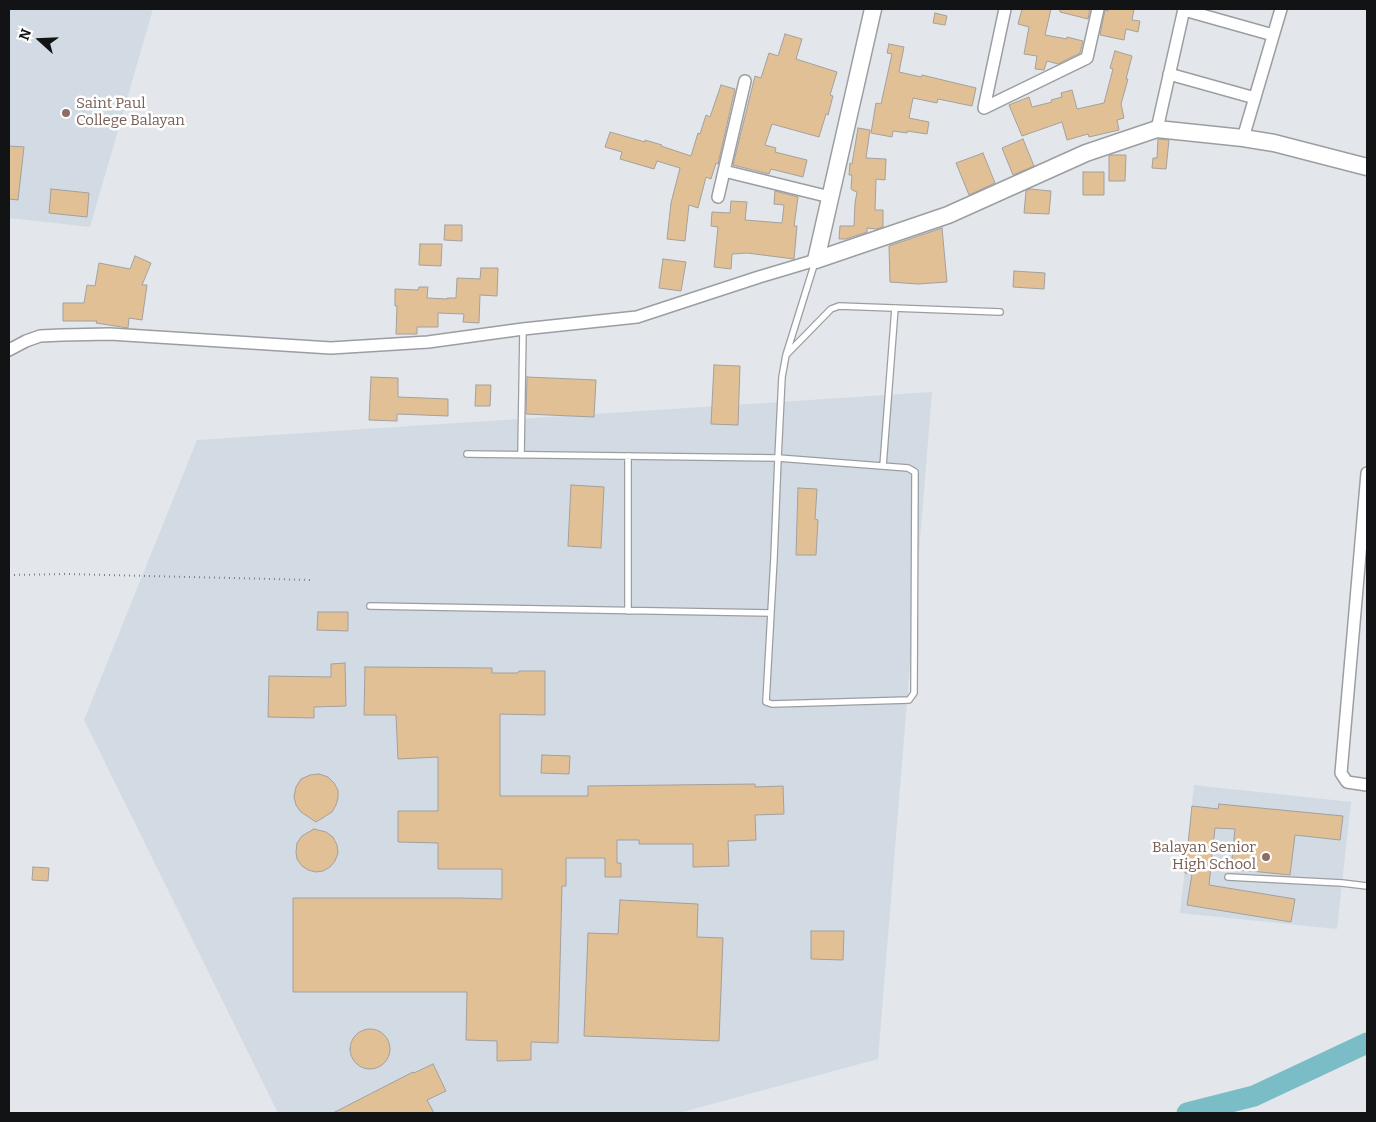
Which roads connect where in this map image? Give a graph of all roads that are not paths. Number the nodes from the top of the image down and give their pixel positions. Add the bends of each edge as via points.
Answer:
1 (873, 9) edge
2 (1005, 9) edge
3 (1098, 9) edge
4 (1184, 9) edge
5 (1281, 9) edge
6 (1273, 35) junction
7 (1169, 74) junction
8 (745, 82) dead end
9 (1255, 98) junction
10 (1157, 129) junction
11 (1243, 138) junction
12 (1367, 167) edge
13 (724, 171) junction
14 (718, 197) dead end
15 (830, 197) junction
16 (816, 260) junction
17 (894, 308) junction
18 (1000, 312) dead end
19 (523, 329) junction
20 (9, 350) edge
21 (786, 355) junction
22 (467, 454) dead end
23 (521, 455) junction
24 (628, 456) junction
25 (778, 458) junction
26 (884, 466) junction
27 (1367, 473) edge
28 (1366, 500) edge
29 (370, 606) dead end
30 (628, 611) junction
31 (771, 613) junction
32 (1367, 785) edge
33 (1228, 877) dead end
34 (1367, 886) edge

1 - 15 street
2 - 3 street via 984,108 1087,58
4 - 6 street
4 - 7 street
5 - 6 street
6 - 9 street
7 - 9 street
7 - 10 street
8 - 13 street
9 - 11 street
10 - 11 street
10 - 16 street via 1086,153 948,214
11 - 12 street
13 - 14 street
13 - 15 street
15 - 16 street
16 - 19 street via 637,317
16 - 21 lane
17 - 18 lane
17 - 21 lane via 839,306 831,309
17 - 26 lane
19 - 20 street via 428,342 331,348 110,334 62,335 40,336
19 - 23 lane
21 - 25 lane
22 - 23 lane
23 - 24 lane
24 - 25 lane
24 - 30 lane
25 - 26 lane
25 - 31 lane
26 - 31 lane via 908,468 915,472 914,693 909,700 766,702
27 - 28 street
28 - 32 street via 1341,773 1347,782
29 - 30 lane
30 - 31 lane
33 - 34 lane

